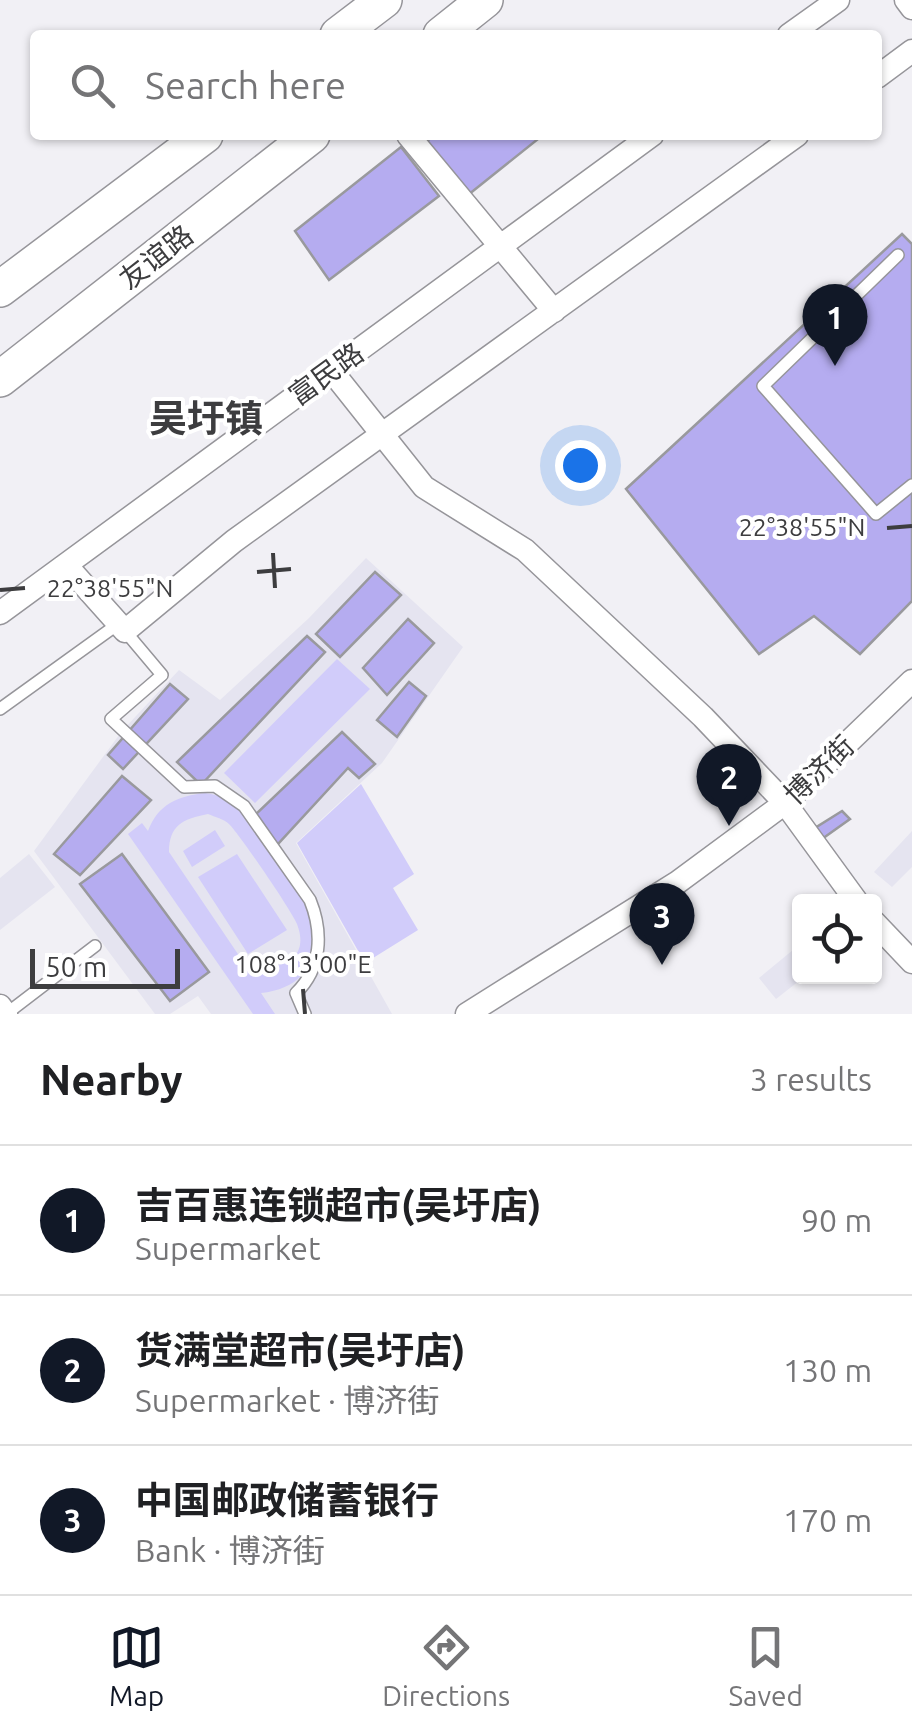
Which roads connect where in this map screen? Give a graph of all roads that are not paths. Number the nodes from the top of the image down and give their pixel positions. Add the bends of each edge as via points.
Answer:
1 (384, 0) edge
2 (486, 0) edge
3 (838, 0) edge
4 (906, 0) edge
5 (912, 8) edge
6 (345, 30) edge
7 (447, 30) edge
8 (797, 30) edge
9 (912, 51) edge
10 (882, 73) edge
11 (198, 140) edge
12 (306, 140) edge
13 (412, 140) edge
14 (645, 140) edge
15 (790, 140) edge
16 (500, 246) junction
17 (898, 255) dead end
18 (0, 289) edge
19 (554, 311) junction
20 (331, 370) junction
21 (0, 378) edge
22 (382, 435) junction
23 (912, 485) edge
24 (66, 565) junction
25 (0, 613) edge
26 (121, 627) junction
27 (912, 680) edge
28 (0, 709) edge
29 (786, 804) junction
30 (852, 894) edge
31 (882, 930) edge
32 (96, 946) dead end
33 (912, 962) edge
34 (0, 1006) edge
35 (6, 1014) edge
36 (305, 1014) edge
37 (467, 1014) edge

1 - 6 highway
2 - 7 highway
3 - 8 street
4 - 5 street
9 - 10 street
11 - 18 highway
12 - 21 highway, 友谊路
13 - 16 street
14 - 16 street, 富民路
15 - 19 street
16 - 19 street
16 - 20 street, 富民路
17 - 23 lane via 764,386 876,514
19 - 22 street
20 - 22 street
20 - 24 street, 富民路
22 - 26 street
22 - 29 street via 424,487 524,550
24 - 25 street, 富民路
24 - 26 street
26 - 28 lane
26 - 36 lane via 162,675 111,719 184,787 215,786 244,806 310,900 319,938 312,971 296,992
27 - 29 street, 博济街
29 - 30 street
29 - 37 street, 博济街 via 678,882
31 - 33 street
32 - 35 lane
34 - 35 street

